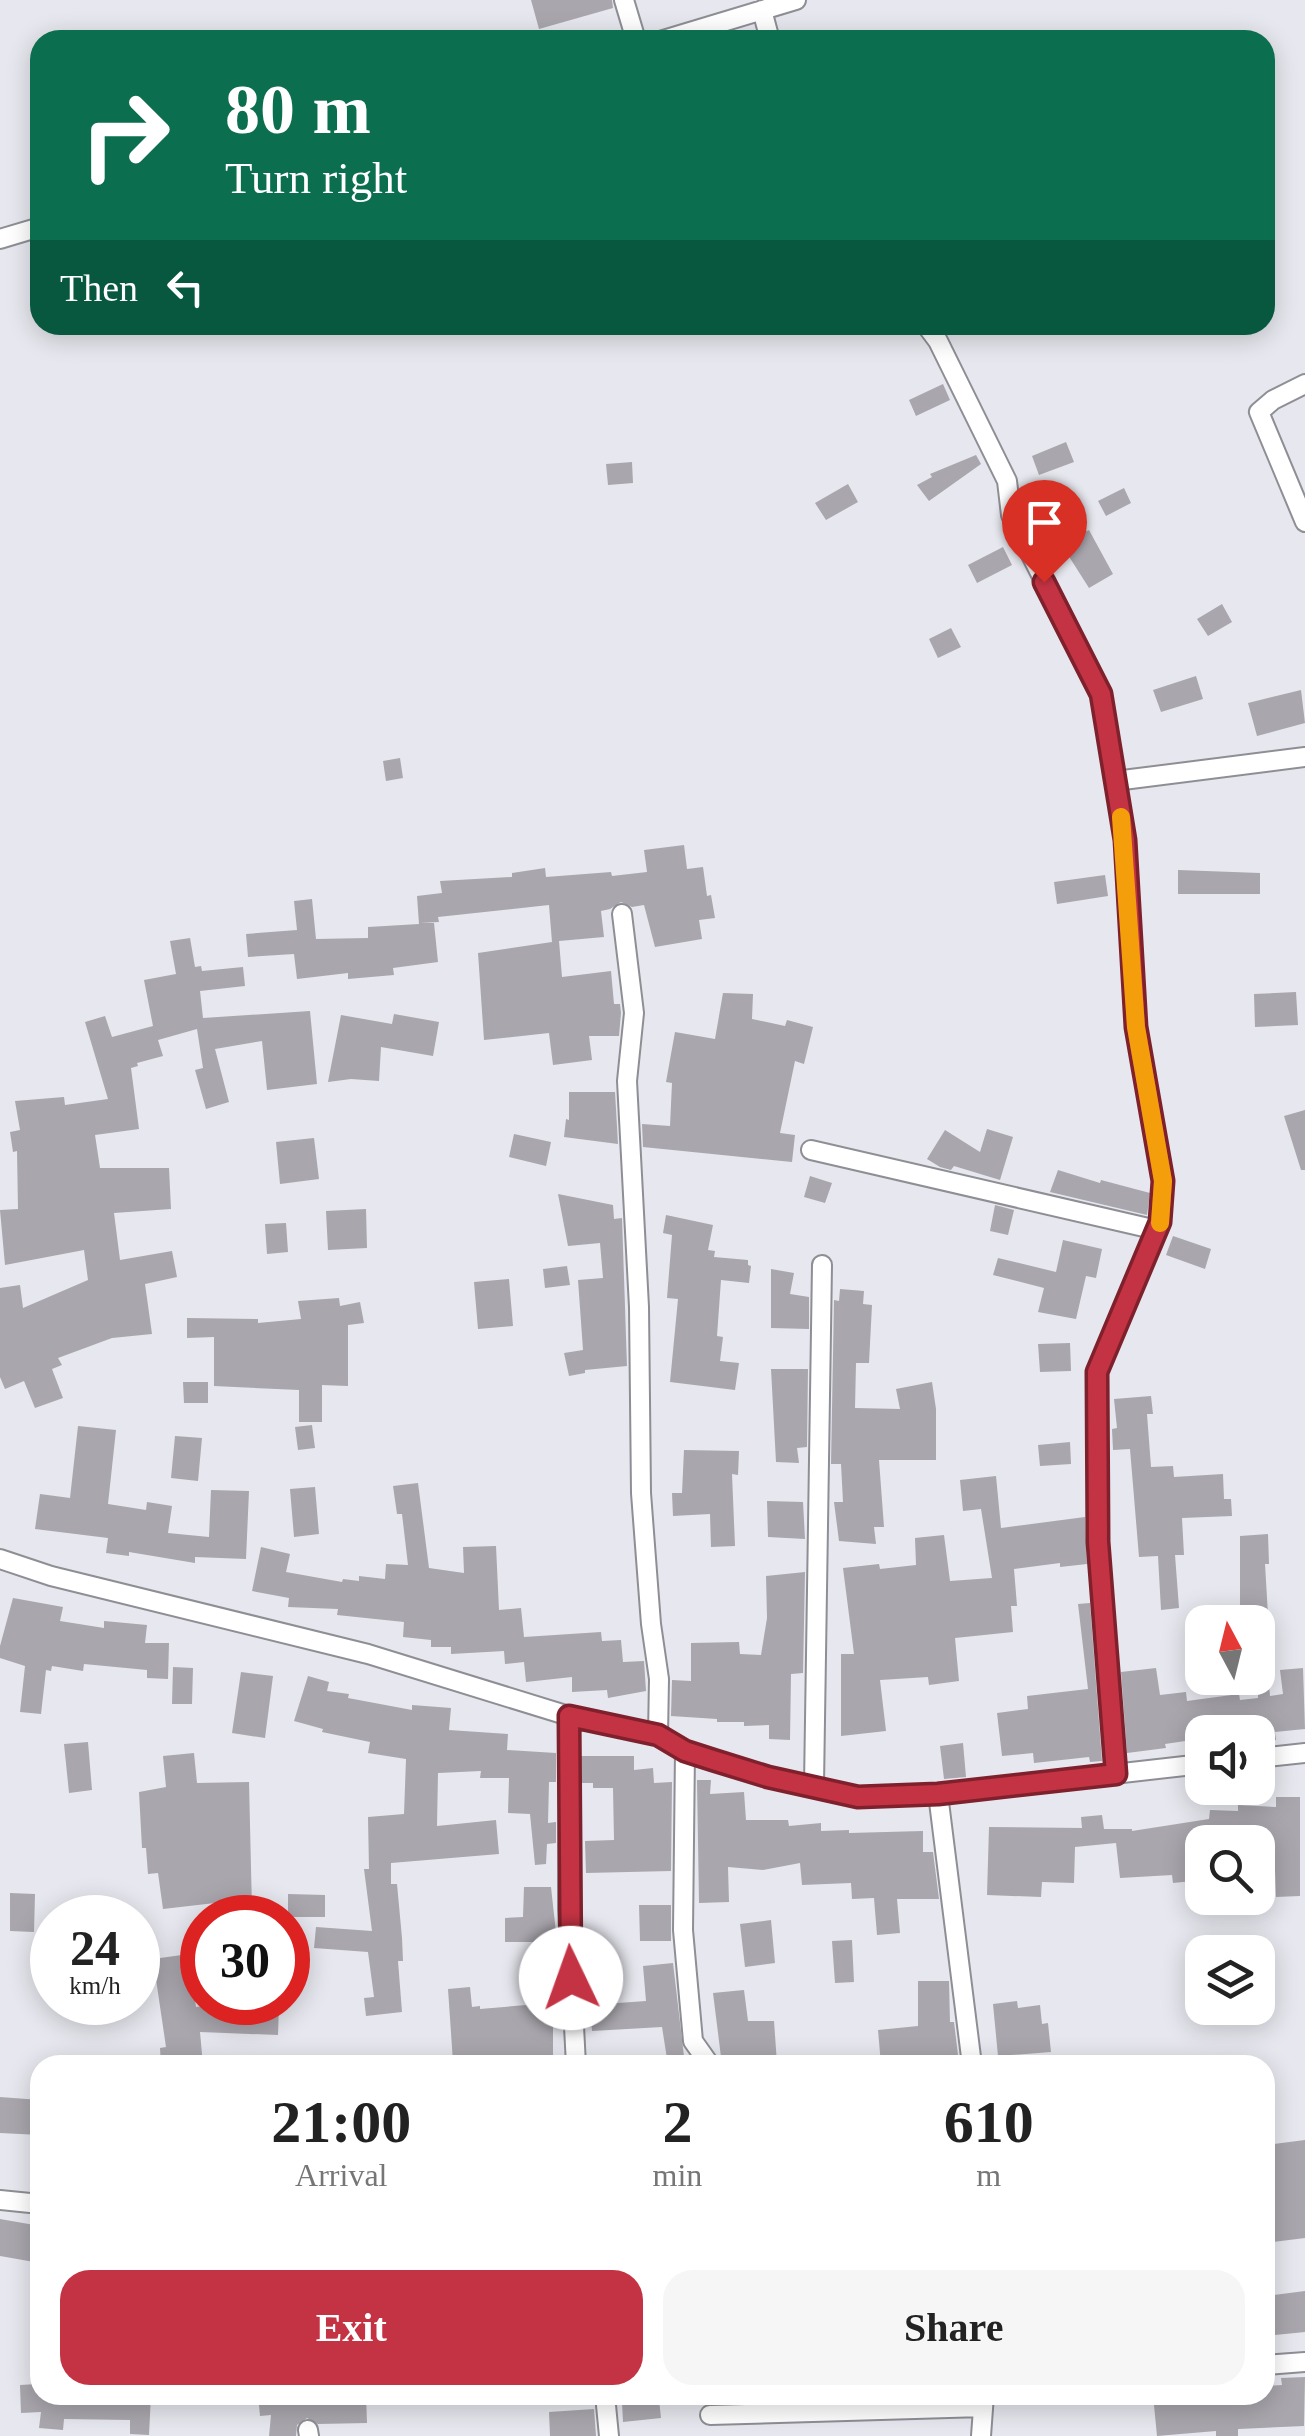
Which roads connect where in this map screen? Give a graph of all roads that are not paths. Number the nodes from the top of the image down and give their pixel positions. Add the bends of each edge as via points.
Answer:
1 (624, 0) edge
2 (796, 0) edge
3 (762, 10) junction
4 (633, 30) edge
5 (696, 30) edge
6 (767, 30) edge
7 (30, 230) edge
8 (0, 239) edge
9 (934, 335) edge
10 (1305, 384) edge
11 (1305, 522) edge
12 (1305, 756) edge
13 (1115, 781) junction
14 (622, 914) dead end
15 (811, 1150) dead end
16 (1157, 1230) junction
17 (822, 1265) dead end
18 (0, 1559) edge
19 (569, 1716) junction
20 (658, 1735) junction
21 (685, 1751) junction
22 (1305, 1753) edge
23 (1275, 1756) edge
24 (1185, 1766) edge
25 (1116, 1774) junction
26 (814, 1785) junction
27 (938, 1794) junction
28 (575, 2055) edge
29 (703, 2055) edge
30 (971, 2055) edge
31 (0, 2200) edge
32 (30, 2203) edge
33 (1305, 2362) edge
34 (1275, 2364) edge
35 (606, 2405) edge
36 (906, 2405) edge
37 (984, 2405) edge
38 (710, 2415) dead end
39 (610, 2436) edge
40 (981, 2436) edge

1 - 4 street
2 - 3 street
3 - 5 street
3 - 6 street
7 - 8 street
9 - 13 street via 1007,481 1011,515 1101,694
10 - 11 street via 1259,412
12 - 13 street
13 - 16 street via 1136,1027 1163,1181
14 - 20 street via 634,1013 627,1081 641,1493
15 - 16 street
16 - 25 street via 1097,1372 1098,1542
17 - 26 street
18 - 19 street via 368,1654
19 - 20 street
19 - 28 street
20 - 21 street
21 - 26 street
21 - 29 street via 683,1930 692,2040
22 - 23 street
24 - 25 street
25 - 27 street
26 - 27 street via 858,1797
27 - 30 street
31 - 32 street
33 - 34 street
35 - 39 street
36 - 38 street
37 - 40 street

